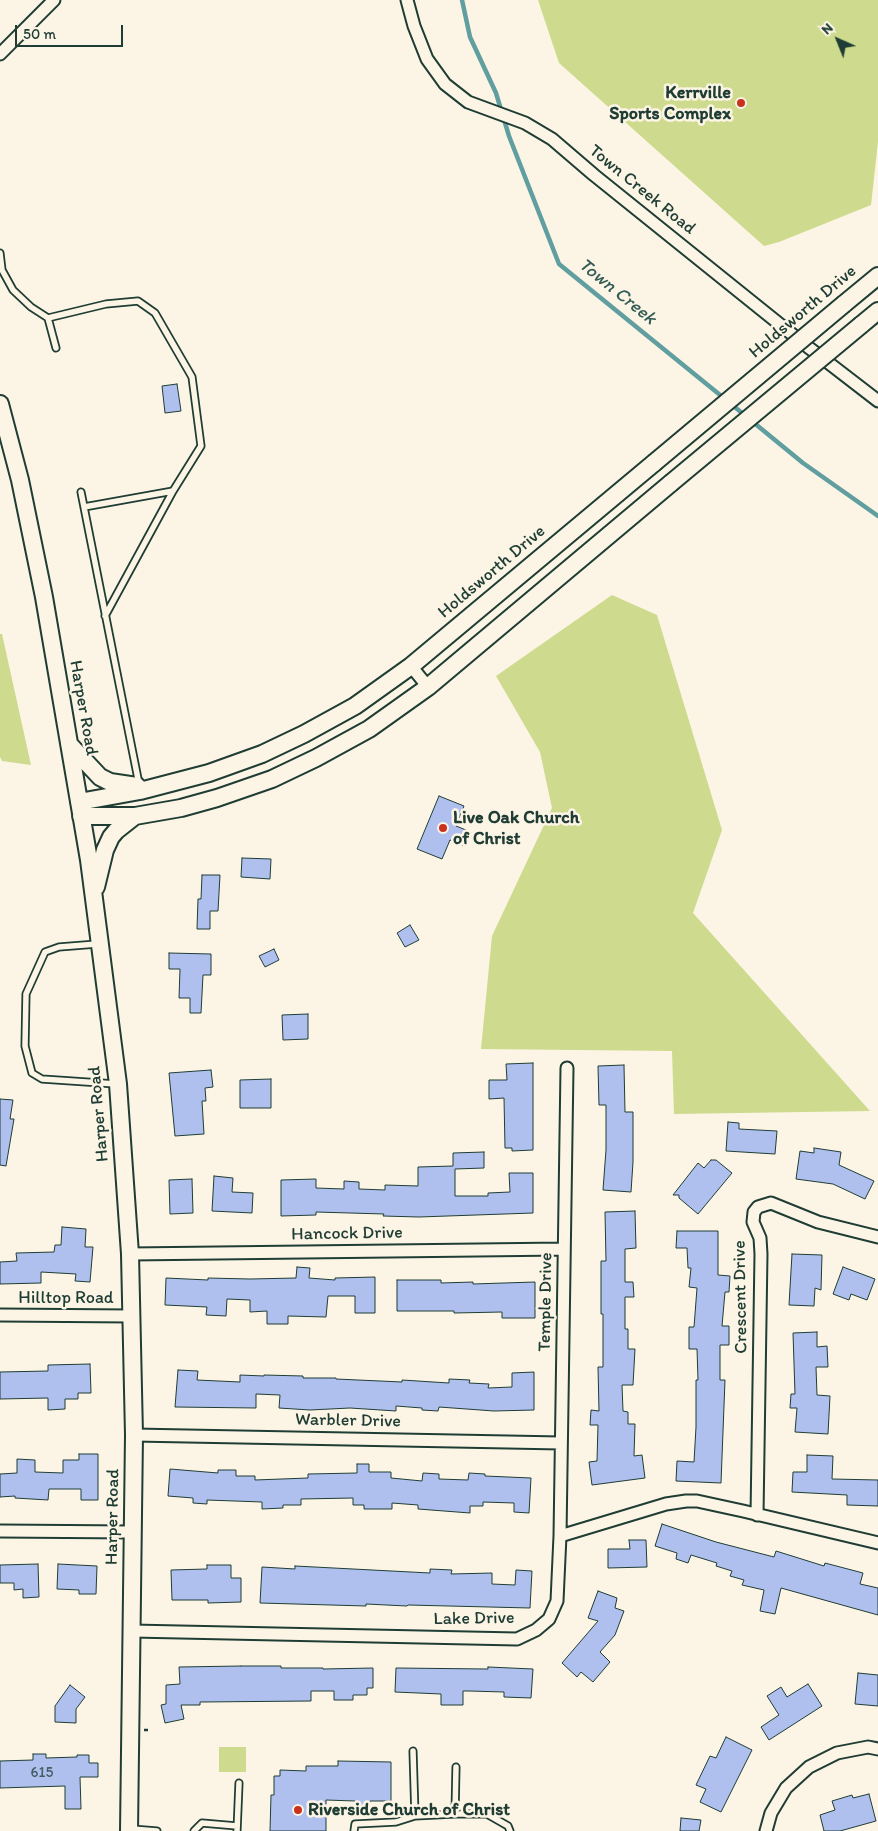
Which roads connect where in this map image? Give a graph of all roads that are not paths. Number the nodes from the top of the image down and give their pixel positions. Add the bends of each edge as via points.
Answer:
1 (54, 0) edge
2 (407, 0) edge
3 (0, 54) edge
4 (0, 253) edge
5 (878, 276) edge
6 (878, 311) edge
7 (48, 318) junction
8 (56, 348) dead end
9 (878, 401) edge
10 (0, 404) edge
11 (173, 491) junction
12 (81, 492) dead end
13 (84, 507) junction
14 (106, 616) junction
15 (410, 666) junction
16 (428, 687) junction
17 (69, 744) junction
18 (144, 789) junction
19 (80, 809) junction
20 (135, 816) junction
21 (94, 896) junction
22 (100, 944) junction
23 (568, 1068) dead end
24 (118, 1084) junction
25 (878, 1237) edge
26 (564, 1249) junction
27 (130, 1254) junction
28 (0, 1315) edge
29 (132, 1316) junction
30 (134, 1435) junction
31 (561, 1443) junction
32 (757, 1515) junction
33 (0, 1531) edge
34 (132, 1532) junction
35 (560, 1536) junction
36 (878, 1543) edge
37 (132, 1631) junction
38 (878, 1748) edge
39 (413, 1751) dead end
40 (456, 1767) dead end
41 (239, 1783) dead end
42 (455, 1814) junction
43 (415, 1816) junction
44 (237, 1828) edge
45 (129, 1830) edge
46 (157, 1831) edge
47 (194, 1831) edge
48 (354, 1831) edge
49 (510, 1831) edge
50 (766, 1831) edge

1 - 3 street
2 - 9 street, Town Creek Road via 427,59 445,84 468,102 525,123 552,139
4 - 7 lane via 2,270 13,290
5 - 15 main road, Holdsworth Drive, bridge
6 - 16 main road, bridge
7 - 8 lane
7 - 11 lane via 106,304 138,301 155,313 192,377 201,446
10 - 17 main road, Harper Road via 20,480 44,597
11 - 13 lane
11 - 14 lane
12 - 13 lane
13 - 14 lane
14 - 18 lane
15 - 16 street
15 - 18 main road, Holdsworth Drive via 355,706 262,754 209,773
16 - 20 main road via 369,729 272,779 181,808
17 - 18 main road via 100,777
17 - 19 main road, Harper Road
18 - 19 main road, Holdsworth Drive
19 - 20 main road
19 - 21 main road, Harper Road
20 - 21 main road via 110,837
21 - 22 main road, Harper Road
22 - 24 main road, Harper Road
22 - 24 lane via 59,947 45,952 26,994 25,1046 32,1073 42,1079
23 - 26 street, Temple Drive
24 - 27 main road, Harper Road
25 - 32 street, Crescent Drive via 818,1222 771,1203 758,1207 754,1212 753,1222 760,1238 761,1254
26 - 27 street, Hancock Drive
26 - 31 street, Temple Drive
27 - 29 main road, Harper Road
28 - 29 street, Hilltop Road
29 - 30 main road, Harper Road
30 - 31 street, Warbler Drive
30 - 34 main road, Harper Road
31 - 35 street, Temple Drive
32 - 35 street via 686,1501
32 - 36 street
33 - 34 street
34 - 37 main road, Harper Road
35 - 37 street, Lake Drive via 557,1601 549,1619 536,1630 516,1639
37 - 45 main road, Harper Road
38 - 50 street via 837,1753 809,1767 786,1788 771,1813
39 - 43 lane
40 - 42 lane
41 - 44 lane
42 - 43 lane
42 - 49 lane via 487,1814 508,1826
43 - 48 lane via 396,1822 355,1824
44 - 47 lane via 202,1823
45 - 46 lane

